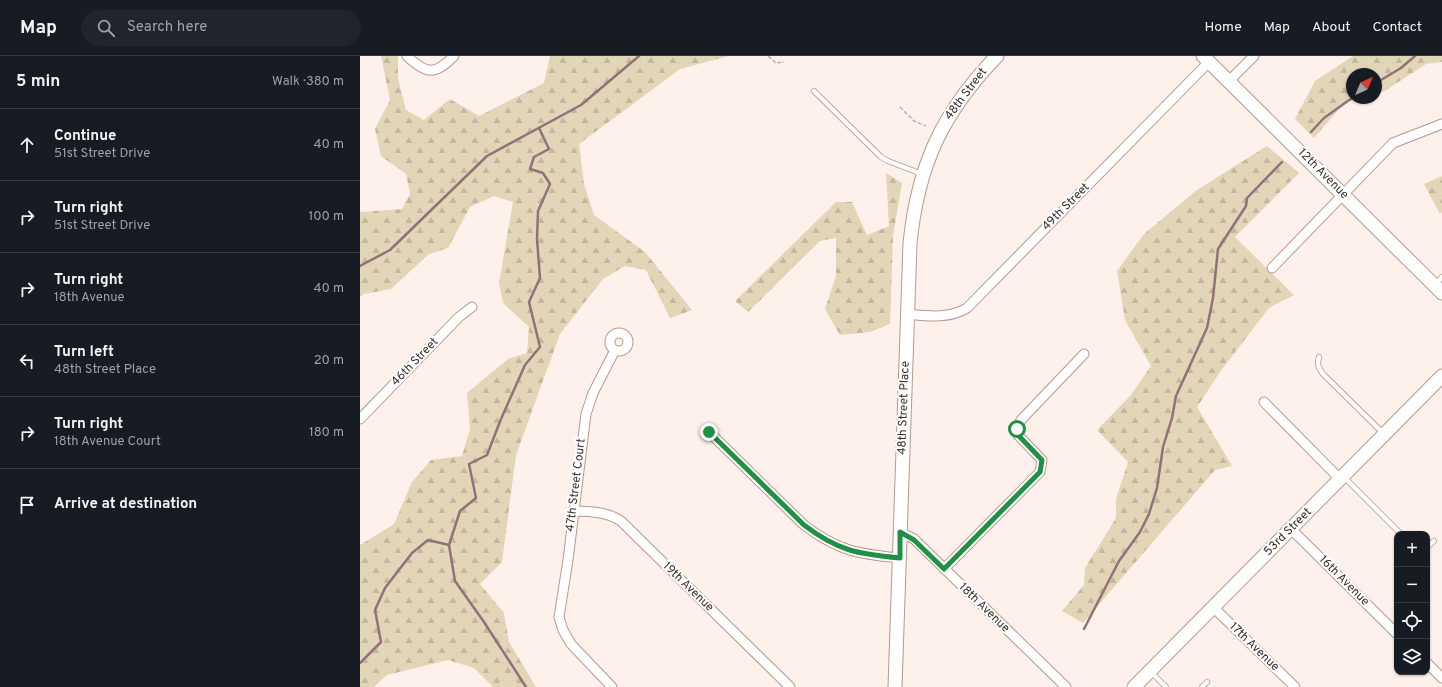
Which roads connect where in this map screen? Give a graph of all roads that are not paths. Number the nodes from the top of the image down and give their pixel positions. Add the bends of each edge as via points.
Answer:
1 (407, 56) edge
2 (454, 56) edge
3 (996, 56) edge
4 (1254, 56) edge
5 (1206, 59) edge
6 (1229, 81) junction
7 (814, 91) dead end
8 (1442, 124) edge
9 (939, 134) joint
10 (923, 174) junction
11 (1343, 194) junction
12 (1272, 268) dead end
13 (1439, 285) edge
14 (472, 307) dead end
15 (907, 314) junction
16 (615, 350) dead end
17 (1084, 354) dead end
18 (1319, 357) dead end
19 (1442, 376) edge
20 (1264, 402) dead end
21 (360, 419) edge
22 (709, 432) dead end
23 (1384, 434) junction
24 (1341, 477) junction
25 (574, 511) junction
26 (1291, 529) junction
27 (1398, 531) edge
28 (900, 532) junction
29 (1434, 541) dead end
30 (1430, 544) edge
31 (900, 558) junction
32 (944, 569) junction
33 (1213, 607) junction
34 (1394, 631) edge
35 (1430, 666) edge
36 (1150, 671) junction
37 (1442, 678) edge
38 (1207, 682) dead end
39 (612, 687) edge
40 (790, 687) edge
41 (895, 687) edge
42 (1066, 687) edge
43 (1134, 687) edge
44 (1166, 687) edge
45 (1202, 687) edge
46 (1295, 687) edge

1 - 2 street via 415,64 431,71 440,69
3 - 9 street, 48th Street via 970,86
4 - 6 street
5 - 6 street, 12th Avenue
5 - 15 street, 49th Street via 967,308 944,316
6 - 11 street, 12th Avenue
7 - 10 lane via 881,157
8 - 11 street via 1393,143
9 - 10 street, 48th Street Place
10 - 15 street, 48th Street Place via 912,217
11 - 12 street
11 - 13 street, 12th Avenue
14 - 21 street, 46th Street via 459,317
15 - 28 street, 48th Street Place
16 - 25 street, 47th Street Court via 593,393 586,414
17 - 32 street via 1021,420 1017,429 1018,435 1042,460 1040,472
18 - 23 lane via 1317,363 1323,374
19 - 23 street, 53rd Street
20 - 24 street
22 - 31 street via 814,532 844,549 868,555
23 - 24 street, 53rd Street
24 - 26 street, 53rd Street
24 - 27 lane
25 - 39 street, 47th Street Court via 559,617 561,626 577,651
25 - 40 street, 19th Avenue via 615,516
26 - 33 street, 53rd Street
26 - 34 street, 16th Avenue
28 - 31 street, 48th Street Place
28 - 32 street, 18th Avenue via 914,540
29 - 30 lane
31 - 41 street, 48th Street Place
32 - 42 street, 18th Avenue
33 - 36 street, 53rd Street
33 - 46 street, 17th Avenue
35 - 37 street
36 - 43 street, 53rd Street
36 - 44 lane
38 - 45 lane

